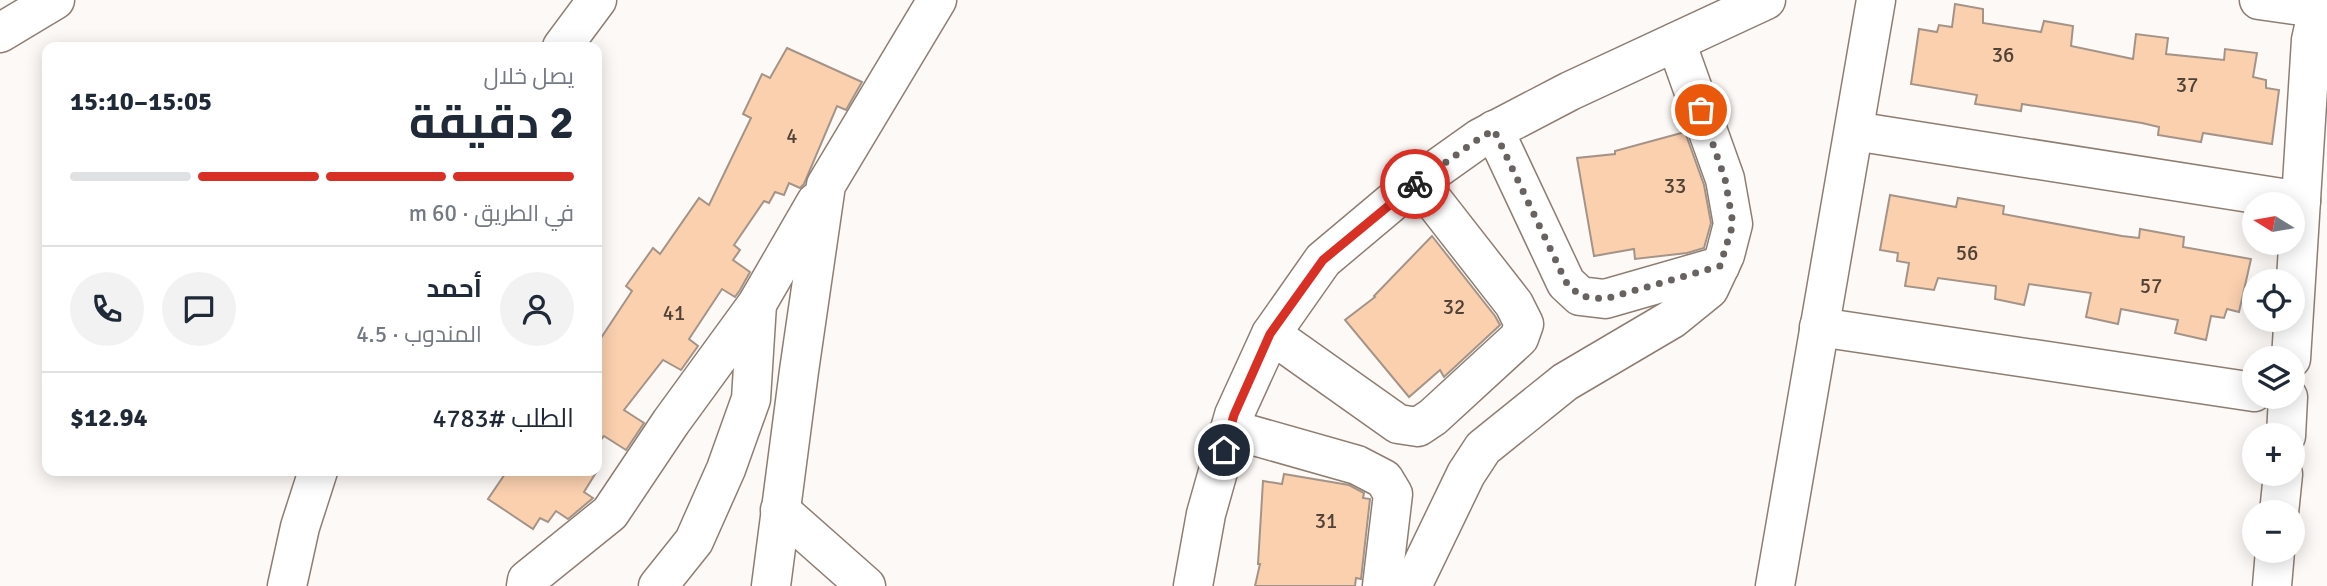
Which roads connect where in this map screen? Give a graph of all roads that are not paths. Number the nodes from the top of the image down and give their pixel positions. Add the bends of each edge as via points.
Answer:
1 (55, 0) edge
2 (597, 0) edge
3 (937, 0) edge
4 (1766, 0) edge
5 (1876, 0) edge
6 (2259, 0) edge
7 (2318, 4) edge
8 (0, 33) edge
9 (566, 42) edge
10 (1676, 42) junction
11 (1494, 130) junction
12 (1854, 131) junction
13 (1418, 181) junction
14 (826, 186) junction
15 (2244, 192) edge
16 (2302, 192) edge
17 (2298, 256) edge
18 (1720, 266) junction
19 (757, 304) junction
20 (1819, 327) junction
21 (1270, 334) junction
22 (2292, 346) edge
23 (2242, 391) edge
24 (1230, 429) junction
25 (316, 476) edge
26 (780, 510) junction
27 (2274, 563) edge
28 (287, 586) edge
29 (526, 586) edge
30 (659, 586) edge
31 (771, 586) edge
32 (866, 586) edge
33 (1193, 586) edge
34 (1382, 586) edge
35 (1412, 586) edge
36 (1774, 586) edge
37 (2272, 586) edge

1 - 8 street
2 - 9 street
3 - 14 street
4 - 10 street
5 - 12 street
6 - 7 street
7 - 16 street via 2311,40
10 - 11 street
10 - 18 street via 1725,179 1733,224
11 - 13 street
11 - 18 street via 1566,282 1580,296 1605,299
12 - 15 street
12 - 20 street
13 - 21 street via 1323,260
13 - 21 street via 1514,304 1524,324 1519,338 1418,427 1398,424
14 - 19 street
14 - 26 street
17 - 22 street
18 - 35 street via 1709,289 1672,319 1565,382 1483,448
19 - 29 street via 610,513 527,580
19 - 30 street via 751,400 694,541
20 - 23 street
20 - 36 street
21 - 24 street
24 - 33 street via 1206,514
24 - 34 street via 1357,465 1384,479 1393,494
25 - 28 street
26 - 31 street
26 - 32 street
27 - 37 street

